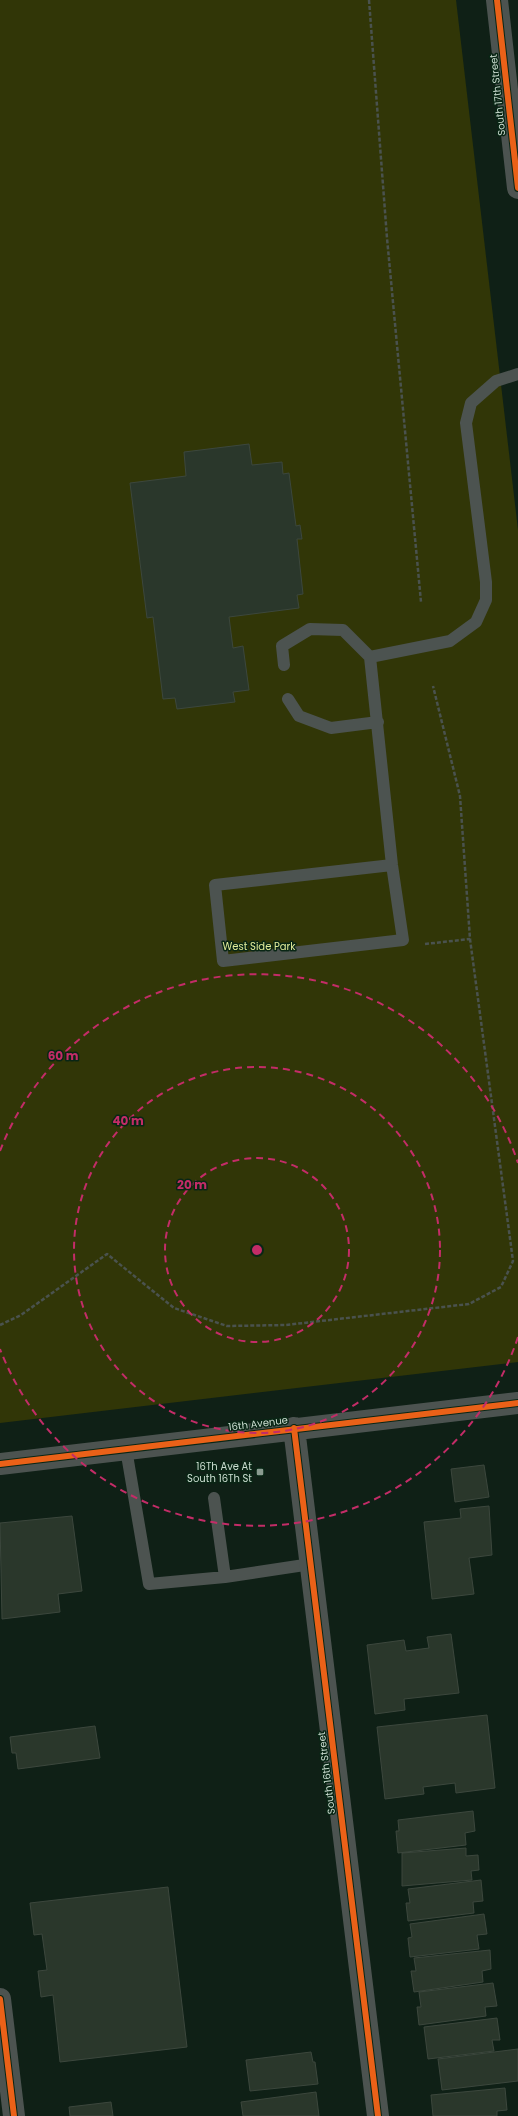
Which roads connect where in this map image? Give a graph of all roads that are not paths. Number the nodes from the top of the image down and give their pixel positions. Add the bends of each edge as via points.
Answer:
1 (497, 0) edge
2 (518, 188) edge
3 (518, 374) edge
4 (370, 657) junction
5 (284, 665) dead end
6 (288, 699) dead end
7 (378, 722) junction
8 (392, 865) junction
9 (518, 1403) edge
10 (294, 1428) junction
11 (126, 1449) junction
12 (0, 1464) edge
13 (214, 1498) dead end
14 (311, 1564) junction
15 (225, 1577) junction
16 (0, 2000) edge
17 (14, 2116) edge
18 (378, 2116) edge

1 - 2 street, South 17th Street
3 - 4 lane via 496,381 471,403 466,423 486,582 486,600 476,622 450,641
4 - 5 lane via 343,630 310,629 282,646
4 - 7 lane
6 - 7 lane via 299,716 331,728
7 - 8 lane
8 - 8 lane via 402,940 223,961 215,885
9 - 10 street, 16th Avenue
10 - 11 street, 16th Avenue
10 - 14 street, South 16th Street
11 - 12 street, 16th Avenue
11 - 15 lane via 149,1584
13 - 15 lane
14 - 15 lane
14 - 18 street, South 16th Street
16 - 17 street

